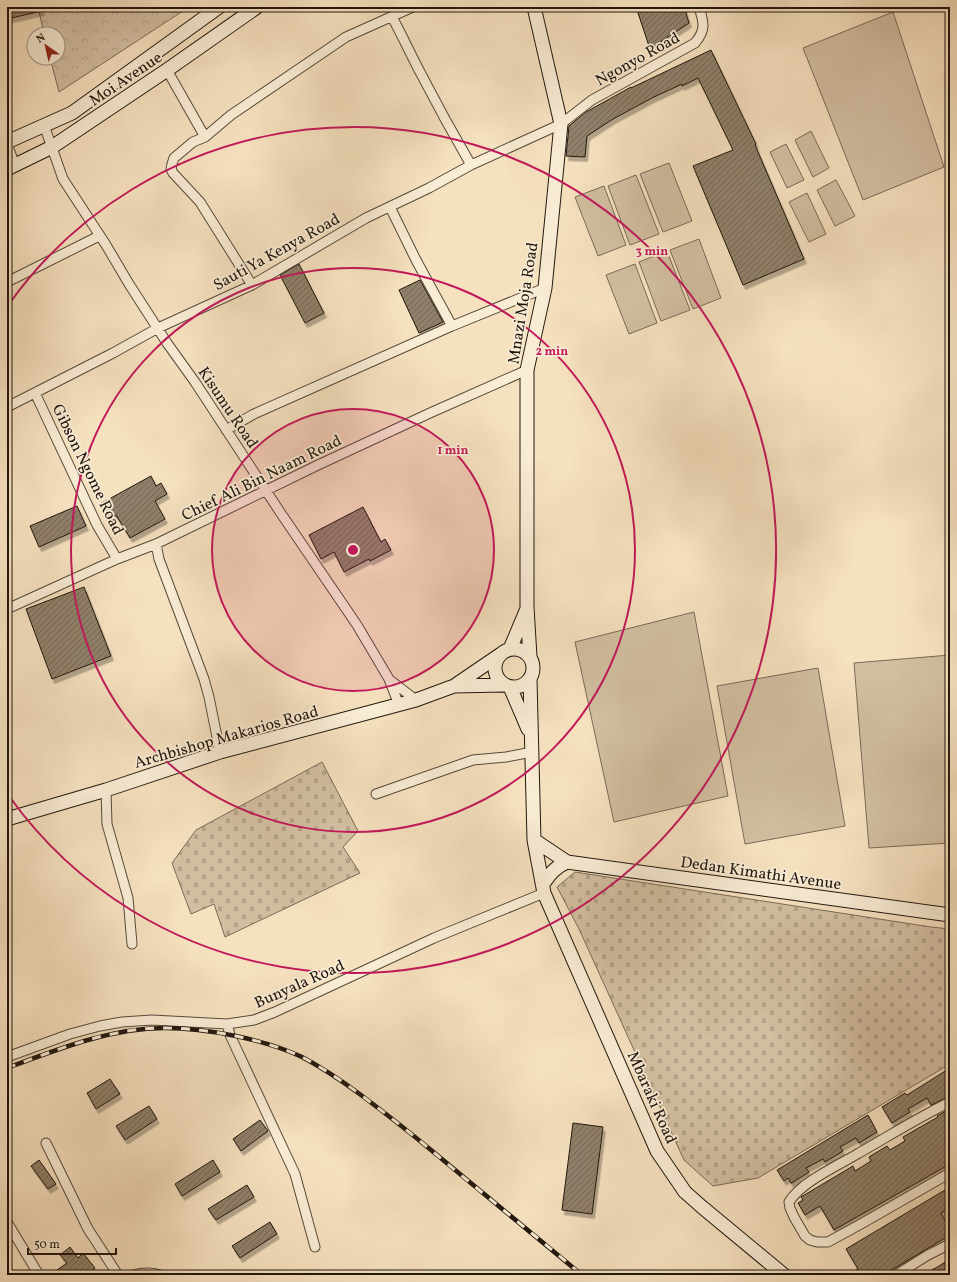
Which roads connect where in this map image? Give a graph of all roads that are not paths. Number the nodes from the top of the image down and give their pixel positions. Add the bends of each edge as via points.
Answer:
1 (218, 7) edge
2 (257, 7) edge
3 (414, 7) edge
4 (534, 7) edge
5 (699, 7) edge
6 (392, 17) junction
7 (167, 70) junction
8 (561, 124) junction
9 (44, 125) junction
10 (205, 137) junction
11 (7, 143) edge
12 (52, 148) junction
13 (471, 165) junction
14 (11, 167) edge
15 (390, 207) junction
16 (99, 236) junction
17 (7, 282) edge
18 (252, 286) junction
19 (545, 288) junction
20 (452, 326) junction
21 (158, 328) junction
22 (527, 370) junction
23 (38, 391) junction
24 (7, 407) edge
25 (226, 430) junction
26 (266, 490) junction
27 (156, 544) junction
28 (117, 559) junction
29 (527, 607) junction
30 (7, 609) edge
31 (505, 652) junction
32 (530, 657) junction
33 (389, 679) junction
34 (530, 679) junction
35 (454, 686) junction
36 (507, 686) junction
37 (416, 700) junction
38 (399, 705) junction
39 (531, 736) junction
40 (220, 752) junction
41 (532, 752) junction
42 (106, 790) junction
43 (376, 794) dead end
44 (7, 819) edge
45 (534, 840) junction
46 (567, 862) junction
47 (543, 888) junction
48 (950, 915) edge
49 (132, 944) dead end
50 (227, 1024) junction
51 (7, 1057) edge
52 (950, 1102) edge
53 (46, 1143) dead end
54 (950, 1172) edge
55 (7, 1222) edge
56 (950, 1244) edge
57 (315, 1247) dead end
58 (39, 1275) edge
59 (118, 1275) edge
60 (133, 1275) edge
61 (160, 1275) edge
62 (784, 1275) edge
63 (896, 1275) edge

1 - 9 main road, Moi Avenue via 72,113
2 - 7 main road, Moi Avenue
3 - 6 street
4 - 8 main road, Mnazi Moja Road
5 - 8 street, Ngonyo Road via 703,28 702,35 695,43 592,100
6 - 10 street via 346,37 231,115
6 - 13 street
7 - 10 street
7 - 12 main road, Moi Avenue
8 - 13 street, Sauti Ya Kenya Road
8 - 19 main road, Mnazi Moja Road
9 - 11 main road, Moi Avenue
9 - 12 street, Kisumu Road
10 - 18 street via 192,142 174,158 171,169 175,177 200,202
11 - 14 street
12 - 14 main road, Moi Avenue
12 - 16 street, Kisumu Road via 63,179
13 - 15 street, Sauti Ya Kenya Road
15 - 18 street, Sauti Ya Kenya Road via 366,218
15 - 20 street
16 - 17 street
16 - 21 street, Kisumu Road
18 - 21 street, Sauti Ya Kenya Road
19 - 20 street
19 - 22 main road, Mnazi Moja Road
20 - 25 street via 254,414
21 - 23 street, Sauti Ya Kenya Road
21 - 25 street, Kisumu Road
22 - 26 street, Chief Ali Bin Naam Road
22 - 29 main road, Mnazi Moja Road
23 - 24 street, Sauti Ya Kenya Road
23 - 28 street, Gibson Ngome Road via 36,395 97,525
25 - 26 street, Kisumu Road
26 - 27 street, Chief Ali Bin Naam Road
26 - 33 street, Kisumu Road via 357,625
27 - 28 street, Chief Ali Bin Naam Road
27 - 40 street via 159,559 209,697
28 - 30 street, Chief Ali Bin Naam Road
29 - 31 main road
29 - 32 main road, Mnazi Moja Road
31 - 32 main road via 518,649
31 - 35 main road
31 - 36 main road via 495,664 495,670 499,681
32 - 34 main road via 533,664
33 - 37 street, Kisumu Road
33 - 38 street, Kisumu Road
34 - 36 main road via 518,687
34 - 39 main road
35 - 36 main road
35 - 37 main road, Archbishop Makarios Road
36 - 39 main road
37 - 38 main road, Archbishop Makarios Road
38 - 40 main road, Archbishop Makarios Road
39 - 41 main road
40 - 42 main road, Archbishop Makarios Road
41 - 43 street via 473,760
41 - 45 main road
42 - 44 main road, Archbishop Makarios Road
42 - 49 street via 107,824 128,898
45 - 46 main road, Dedan Kimathi Avenue
45 - 47 main road
46 - 47 main road via 552,871
46 - 48 main road, Dedan Kimathi Avenue
47 - 50 street, Bunyala Road via 275,1012 254,1020
47 - 62 main road, Mbaraki Road via 658,1151 685,1192
50 - 51 street, Bunyala Road via 152,1020 122,1022 70,1034
50 - 57 street via 295,1174
52 - 54 street via 811,1181 793,1194 789,1202 790,1208 805,1236 817,1242 828,1242
53 - 59 street via 88,1228
55 - 58 street
56 - 63 street
60 - 61 street

